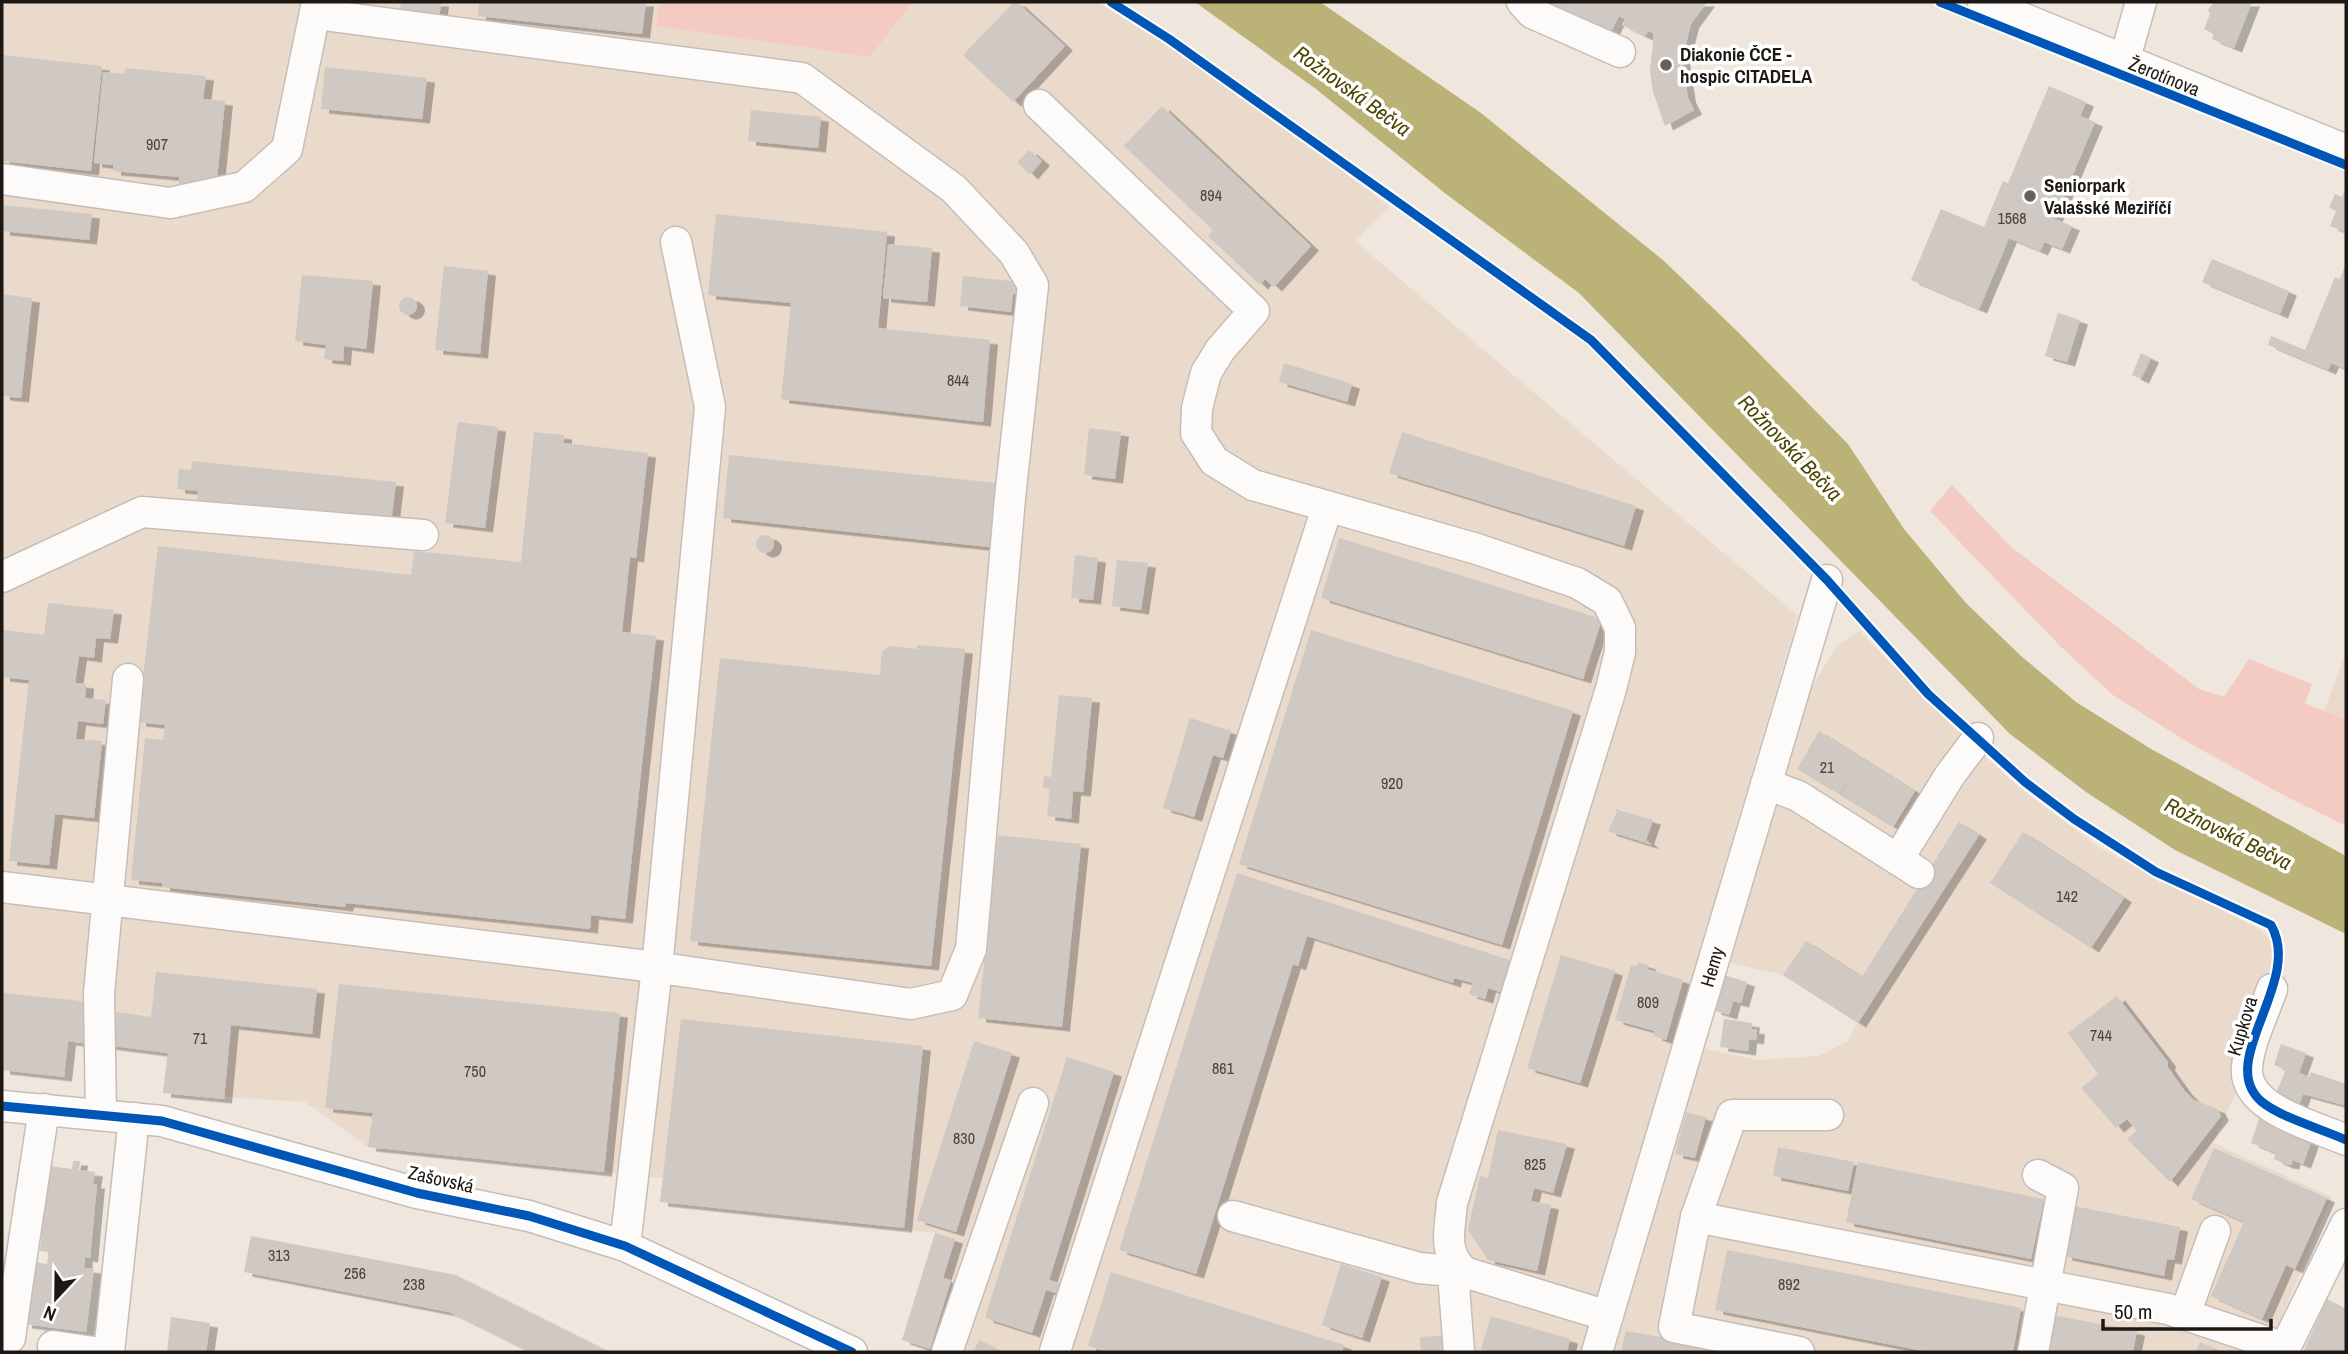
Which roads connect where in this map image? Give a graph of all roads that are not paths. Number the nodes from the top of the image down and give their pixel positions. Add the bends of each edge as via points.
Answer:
1 (1522, 2) edge
2 (1983, 2) edge
3 (2141, 2) edge
4 (317, 8) edge
5 (1620, 52) dead end
6 (2125, 58) junction
7 (1039, 105) dead end
8 (2346, 150) edge
9 (2, 179) edge
10 (676, 242) dead end
11 (1327, 508) junction
12 (423, 535) dead end
13 (2, 577) edge
14 (1827, 580) dead end
15 (128, 679) dead end
16 (1978, 738) dead end
17 (1766, 783) junction
18 (2, 887) edge
19 (106, 898) junction
20 (657, 968) junction
21 (2272, 989) dead end
22 (1032, 1103) dead end
23 (2, 1106) edge
24 (44, 1109) junction
25 (101, 1115) junction
26 (1828, 1115) dead end
27 (134, 1118) junction
28 (2346, 1140) edge
29 (2038, 1175) dead end
30 (1233, 1216) dead end
31 (1696, 1217) junction
32 (2346, 1224) edge
33 (2215, 1231) dead end
34 (625, 1246) junction
35 (1464, 1272) junction
36 (2044, 1284) junction
37 (9, 1293) edge
38 (2185, 1314) junction
39 (1608, 1316) junction
40 (10, 1338) dead end
41 (53, 1346) dead end
42 (2284, 1350) edge
43 (1055, 1351) edge
44 (94, 1352) edge
45 (109, 1352) edge
46 (852, 1352) edge
47 (947, 1352) edge
48 (1459, 1352) edge
49 (1597, 1352) edge
50 (1799, 1352) edge
51 (2033, 1352) edge

1 - 5 street via 1532,13
2 - 6 street, Žerotínova
3 - 6 street
4 - 9 street via 287,149 244,187 170,203
4 - 20 street via 802,78 954,189 1014,254 1033,285 971,949 952,995 911,1003
6 - 8 street, Žerotínova
7 - 11 street via 1254,310 1206,373 1196,433 1214,461 1253,485
10 - 20 street via 710,407
11 - 35 street via 1477,549 1577,583 1607,601 1620,628 1620,652 1611,689 1452,1203 1448,1242 1452,1260
11 - 43 street
12 - 13 street via 142,512
14 - 17 street, Hemy
15 - 19 street
16 - 17 street via 1950,775 1909,866 1798,796
17 - 39 street, Hemy
18 - 19 street
19 - 20 street
19 - 25 street via 99,993
20 - 34 street
21 - 28 street, Kupkova via 2247,1064 2248,1084 2266,1105
22 - 47 street
23 - 24 street, Zašovská
24 - 25 street, Zašovská
24 - 37 street
25 - 27 street, Zašovská
26 - 31 street via 1732,1115
27 - 34 street, Zašovská via 162,1121 417,1193 529,1216
27 - 45 street
29 - 36 street via 2063,1188
30 - 35 street via 1419,1268
31 - 36 street
31 - 50 street via 1674,1327
32 - 42 street
33 - 38 street
34 - 46 street, Zašovská
35 - 39 street
35 - 48 street via 1454,1287
36 - 38 street
36 - 51 street
37 - 40 street
38 - 42 street
39 - 49 street, Hemy
41 - 44 street

